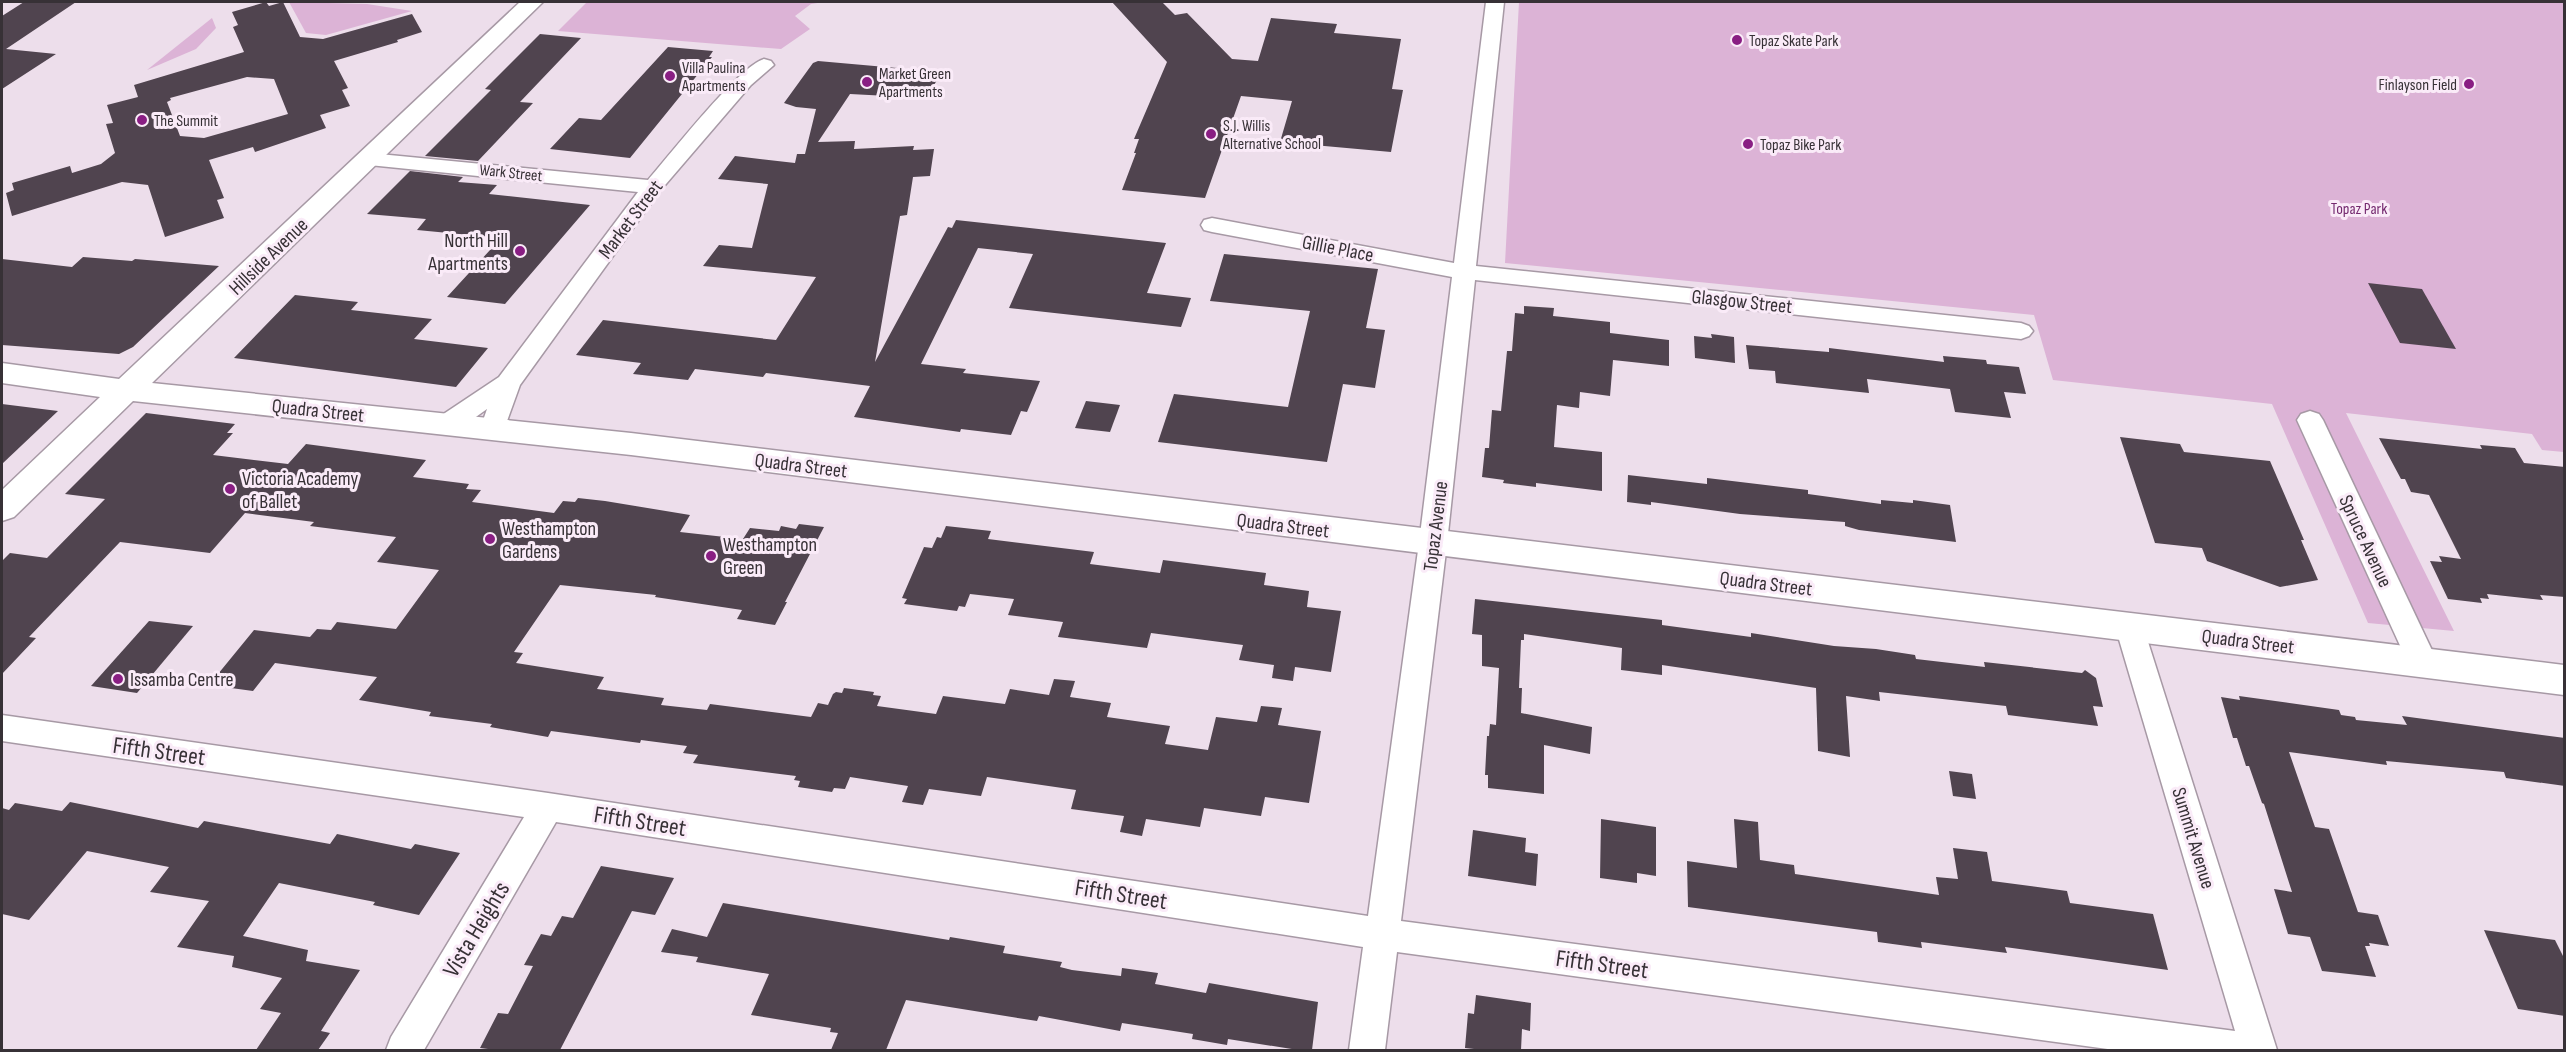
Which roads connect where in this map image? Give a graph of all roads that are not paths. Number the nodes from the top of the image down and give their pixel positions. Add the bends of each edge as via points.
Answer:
1 (532, 2) edge
2 (1495, 2) edge
3 (764, 64) dead end
4 (369, 159) junction
5 (653, 187) junction
6 (1212, 225) dead end
7 (1464, 272) junction
8 (2021, 331) dead end
9 (2, 373) edge
10 (508, 383) junction
11 (125, 390) junction
12 (2310, 420) dead end
13 (448, 423) junction
14 (493, 429) junction
15 (2, 509) edge
16 (1434, 543) junction
17 (2129, 626) junction
18 (2423, 663) junction
19 (2565, 680) edge
20 (2, 728) edge
21 (548, 807) junction
22 (1382, 934) junction
23 (404, 1050) edge
24 (1367, 1050) edge
25 (2241, 1050) edge
26 (2259, 1050) edge

1 - 4 main road, Hillside Avenue
2 - 7 street, Topaz Avenue
3 - 5 street, Market Street via 744,81
4 - 5 street, Wark Street
4 - 11 main road, Hillside Avenue
5 - 10 street, Market Street
6 - 7 street, Gillie Place
7 - 8 street, Glasgow Street
7 - 16 street, Topaz Avenue
9 - 11 main road, Quadra Street
10 - 13 street, Market Street
10 - 14 street, Market Street
11 - 13 main road, Quadra Street
11 - 15 main road, Hillside Avenue
12 - 18 street, Spruce Avenue
13 - 14 main road, Quadra Street
14 - 16 main road, Quadra Street
16 - 17 main road, Quadra Street
16 - 22 street, Topaz Avenue
17 - 18 main road, Quadra Street
17 - 26 street, Summit Avenue
18 - 19 main road, Quadra Street
20 - 21 street, Fifth Street
21 - 22 street, Fifth Street
21 - 23 street, Vista Heights
22 - 24 street, Topaz Avenue
22 - 25 street, Fifth Street

